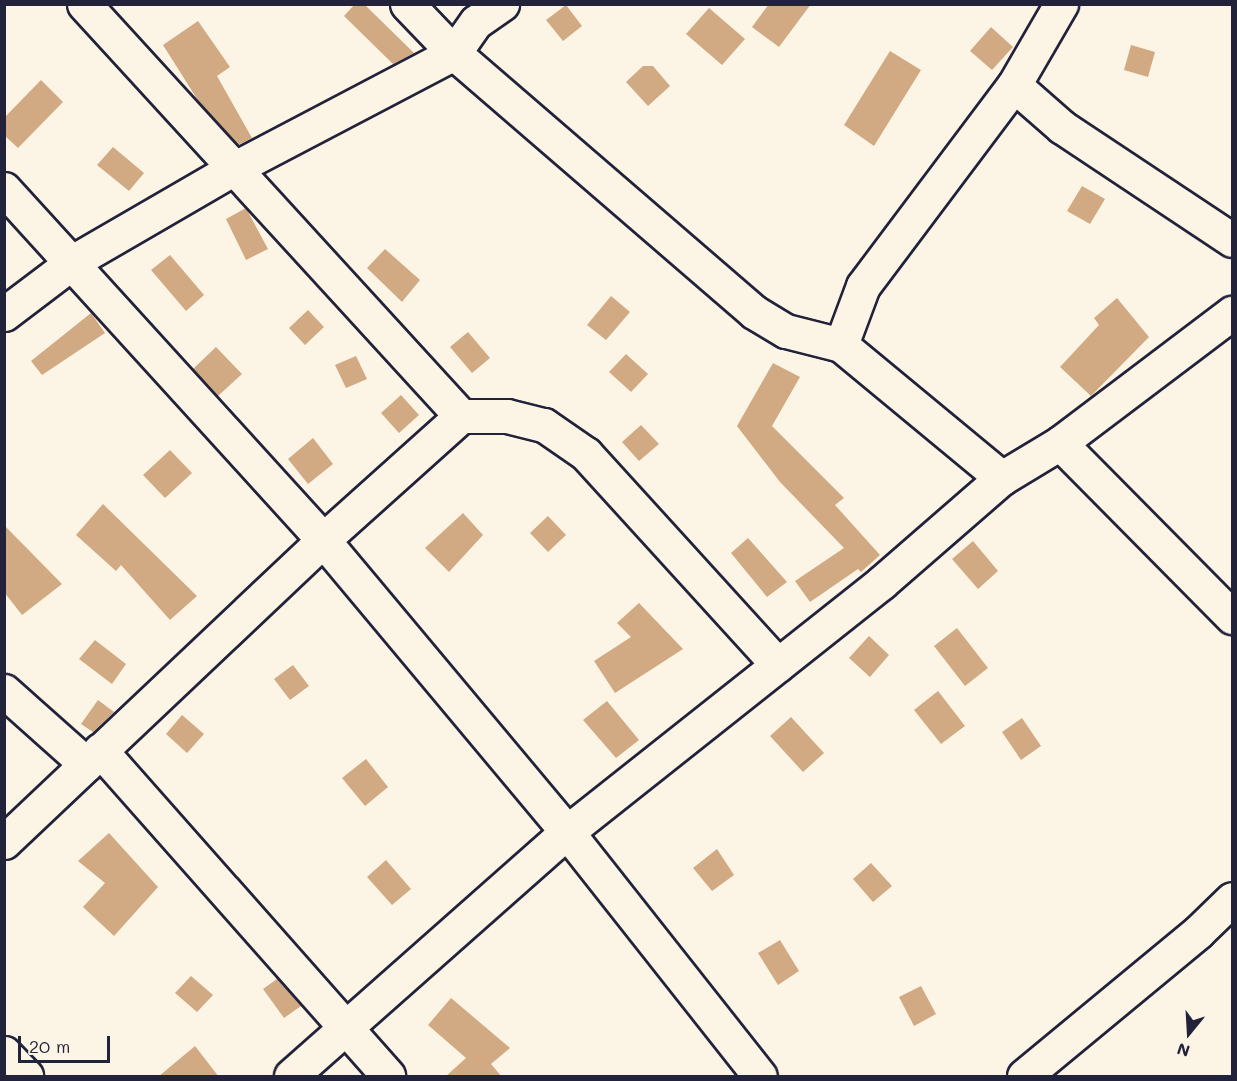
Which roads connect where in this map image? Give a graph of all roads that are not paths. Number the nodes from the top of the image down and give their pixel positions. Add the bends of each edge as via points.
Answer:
1 (84, 4) edge
2 (407, 4) edge
3 (502, 4) edge
4 (1061, 4) edge
5 (454, 52) junction
6 (1014, 85) junction
7 (233, 169) junction
8 (4, 189) edge
9 (1233, 240) edge
10 (74, 261) junction
11 (1233, 313) edge
12 (4, 314) edge
13 (841, 345) junction
14 (461, 416) junction
15 (1060, 443) junction
16 (1002, 478) junction
17 (323, 540) junction
18 (1233, 617) edge
19 (778, 665) junction
20 (4, 691) edge
21 (93, 757) junction
22 (567, 832) junction
23 (4, 842) edge
24 (1233, 898) edge
25 (346, 1030) junction
26 (4, 1053) edge
27 (26, 1077) edge
28 (291, 1077) edge
29 (388, 1077) edge
30 (760, 1077) edge
31 (1024, 1077) edge

1 - 7 street
2 - 5 street
3 - 5 street via 476,22
4 - 6 street
5 - 7 street
5 - 13 street via 754,312 786,331
6 - 9 street via 1062,127
6 - 13 street via 863,286
7 - 10 street
7 - 14 street
8 - 10 street
10 - 12 street
10 - 17 street
11 - 15 street
13 - 16 street
14 - 17 street
14 - 19 street via 507,416 544,425 586,454
15 - 16 street
15 - 18 street
16 - 19 street
17 - 21 street
17 - 22 street
19 - 22 street
20 - 21 street
21 - 23 street
21 - 25 street
22 - 25 street
22 - 30 street
24 - 31 street via 1198,932
25 - 28 street
25 - 29 street
26 - 27 street

